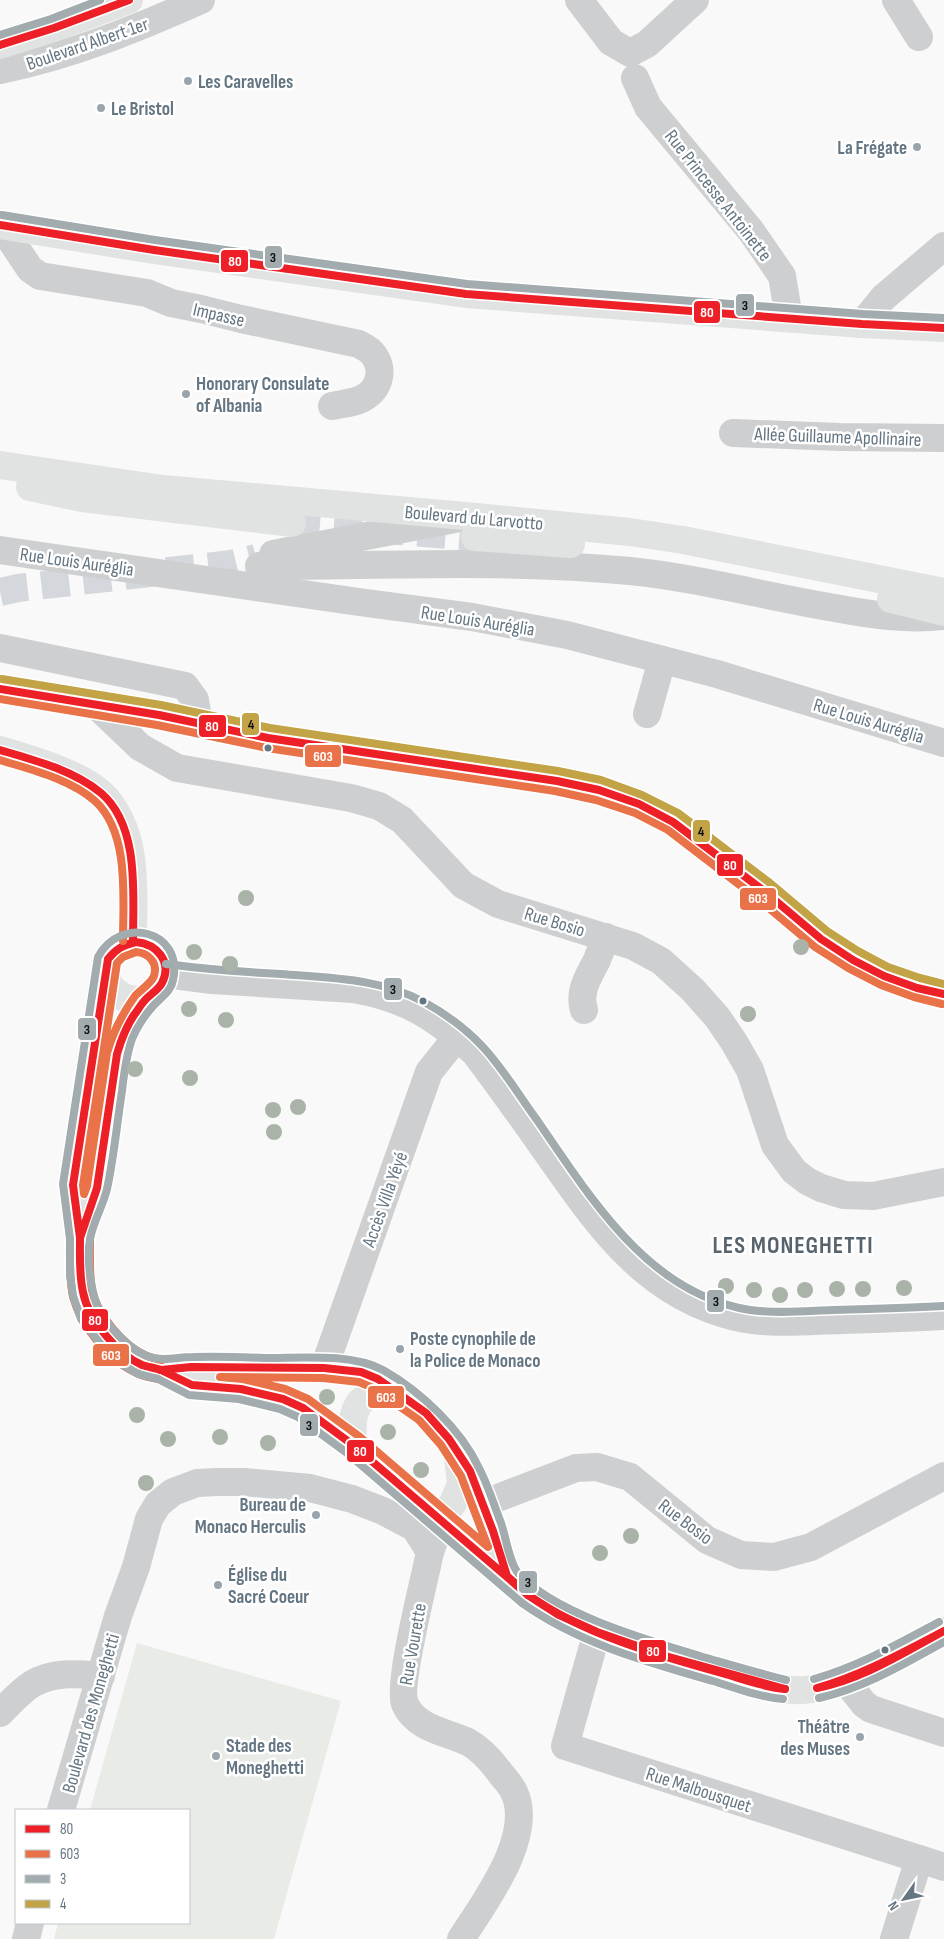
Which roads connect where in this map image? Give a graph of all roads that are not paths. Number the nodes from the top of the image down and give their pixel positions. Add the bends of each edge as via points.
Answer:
1 (129, 0) edge
2 (201, 0) edge
3 (579, 0) edge
4 (695, 0) edge
5 (896, 0) edge
6 (919, 37) dead end
7 (0, 45) edge
8 (633, 65) junction
9 (0, 70) edge
10 (0, 225) edge
11 (0, 230) edge
12 (944, 246) edge
13 (789, 318) junction
14 (862, 324) junction
15 (944, 328) edge
16 (332, 406) dead end
17 (733, 433) dead end
18 (944, 438) edge
19 (0, 465) edge
20 (0, 477) edge
21 (292, 523) tunnel mouth
22 (475, 527) junction
23 (0, 550) edge
24 (944, 592) edge
25 (944, 614) edge
26 (0, 648) edge
27 (662, 660) junction
28 (0, 689) edge
29 (96, 705) junction
30 (648, 714) dead end
31 (199, 725) junction
32 (944, 743) edge
33 (0, 750) edge
34 (606, 936) junction
35 (133, 941) junction
36 (165, 974) junction
37 (105, 977) junction
38 (944, 994) edge
39 (148, 997) junction
40 (584, 1010) dead end
41 (457, 1037) junction
42 (944, 1182) edge
43 (80, 1238) junction
44 (944, 1316) edge
45 (324, 1368) junction
46 (161, 1370) junction
47 (403, 1397) junction
48 (353, 1445) junction
49 (457, 1452) junction
50 (944, 1476) edge
51 (482, 1504) junction
52 (383, 1511) junction
53 (432, 1512) junction
54 (430, 1552) junction
55 (506, 1576) junction
56 (944, 1631) edge
57 (597, 1632) junction
58 (101, 1676) junction
59 (845, 1680) junction
60 (0, 1713) edge
61 (944, 1733) edge
62 (62, 1809) edge
63 (932, 1863) edge
64 (30, 1924) edge
65 (26, 1939) edge
66 (461, 1939) edge
67 (894, 1939) edge

1 - 7 main road, Boulevard Albert 1er
2 - 9 street, Boulevard Albert 1er via 148,24 78,49
3 - 8 street
4 - 8 street via 647,44
5 - 6 street
8 - 13 street, Rue Princesse Antoinette via 648,107 750,231 782,276
10 - 13 main road via 466,294
11 - 16 street, Impasse via 8,236 30,269 40,276 147,293 171,303 359,344 377,361 378,384 372,393 359,400
12 - 14 street via 882,298
13 - 14 main road
14 - 15 main road
17 - 18 street, Allée Guillaume Apollinaire
19 - 22 main road, Boulevard du Larvotto via 163,489
20 - 21 main road via 25,486 82,498
22 - 24 main road, Boulevard du Larvotto via 630,532
22 - 25 main road, Boulevard du Larvotto via 681,557 885,598
22 - 25 street via 434,522 258,562 466,563 630,571 886,617 920,618
23 - 27 street, Rue Louis Auréglia via 472,617 568,635
26 - 31 street via 185,686 195,700
27 - 30 street
27 - 32 street, Rue Louis Auréglia
28 - 29 main road
29 - 31 main road
29 - 34 street, Rue Bosio via 140,747 177,768 351,798 379,806 402,820 463,885 498,904
31 - 38 main road via 557,781 599,790 639,804 673,822 821,939 853,960 884,976
33 - 35 main road via 81,781 102,794 114,811 130,852
34 - 40 street via 583,988
34 - 42 street, Rue Bosio via 661,961 693,990 716,1017 750,1070 775,1145 794,1171 806,1181 844,1195 873,1196
35 - 36 main road via 146,943 157,950 164,961
35 - 37 main road via 114,950 108,959
36 - 39 main road via 162,983
36 - 41 street via 374,992 419,1009
37 - 39 main road via 113,990 125,998 137,1000
37 - 43 main road via 74,1185
39 - 43 main road via 122,1035 97,1188
41 - 44 street via 491,1074 600,1226 640,1268 683,1297 702,1307 737,1317 780,1322
41 - 45 street, Accès Villa Yéyé via 429,1072
43 - 46 main road via 80,1274 90,1314 112,1344 127,1356 142,1365
45 - 46 main road via 191,1367
45 - 47 main road via 361,1372 378,1378
46 - 48 main road via 192,1385 241,1389 283,1399 319,1418
47 - 48 main road via 364,1399 353,1415
47 - 49 main road via 426,1413
48 - 53 main road
49 - 51 main road via 470,1470
49 - 53 main road via 461,1484 453,1503
50 - 51 street, Rue Bosio via 811,1547 774,1557 741,1555 707,1540 630,1477 597,1467 576,1468
51 - 53 main road
51 - 55 main road
52 - 53 street
52 - 54 street, Boulevard des Moneghetti via 415,1528
52 - 58 street, Boulevard des Moneghetti via 352,1499 286,1485 197,1483 173,1492 158,1504 149,1519
53 - 54 street, Rue Vourette
53 - 55 main road
54 - 66 street, Rue Vourette via 403,1687 405,1704 423,1723 470,1743 494,1764 514,1792 519,1812 518,1832 505,1867
55 - 57 main road via 557,1614
56 - 59 main road
57 - 59 main road via 711,1670 792,1691 814,1689
57 - 63 street, Rue Malbousquet via 566,1746
58 - 60 street via 70,1673 50,1676 32,1684
58 - 62 street, Boulevard des Moneghetti
59 - 61 street via 872,1710
63 - 67 street
64 - 65 street

